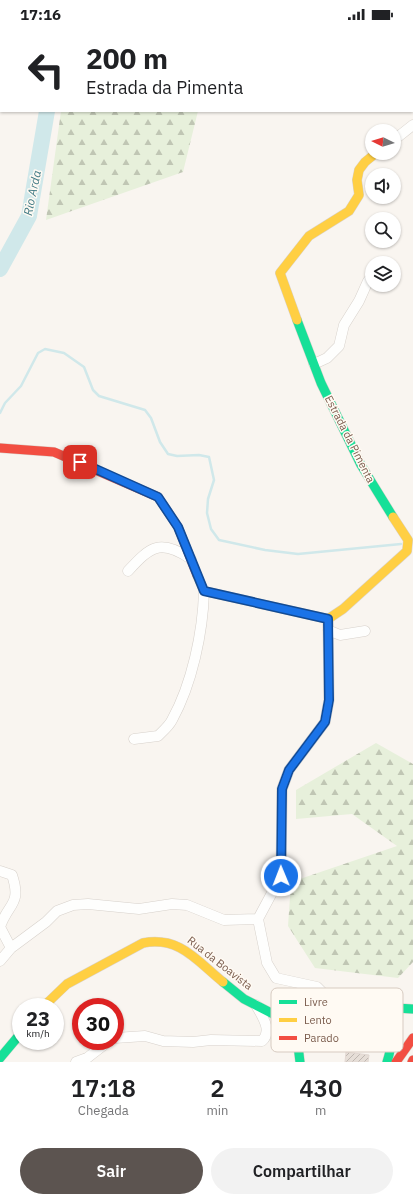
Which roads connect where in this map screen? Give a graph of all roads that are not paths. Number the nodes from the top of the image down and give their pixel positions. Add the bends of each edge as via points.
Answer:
1 (413, 125) edge
2 (401, 134) edge
3 (366, 160) edge
4 (365, 288) edge
5 (314, 364) junction
6 (0, 448) edge
7 (191, 559) junction
8 (128, 571) dead end
9 (204, 591) junction
10 (328, 619) junction
11 (328, 630) junction
12 (365, 631) dead end
13 (134, 739) dead end
14 (0, 871) edge
15 (258, 919) junction
16 (11, 948) junction
17 (0, 961) edge
18 (318, 988) edge
19 (52, 998) edge
20 (256, 1005) junction
21 (403, 1008) edge
22 (413, 1009) edge
23 (271, 1013) edge
24 (403, 1014) edge
25 (411, 1020) dead end
26 (124, 1037) edge
27 (413, 1038) edge
28 (12, 1045) edge
29 (97, 1050) edge
30 (299, 1052) edge
31 (391, 1052) edge
32 (413, 1052) edge
33 (1, 1060) edge
34 (76, 1062) edge
35 (300, 1062) edge
36 (387, 1062) edge
37 (396, 1062) edge
38 (407, 1062) edge

1 - 2 street
3 - 5 street, Estrada da Pimenta via 361,164 356,177 359,195 349,211 309,236 280,273
4 - 5 street via 344,325 339,346 327,358
5 - 10 street, Estrada da Pimenta via 361,465 408,540 407,551 343,609
6 - 7 street via 54,452 158,497 178,527
7 - 8 street via 172,549 158,547 147,551
7 - 9 street
9 - 10 street
9 - 13 street via 204,612 189,679 172,721 158,736
10 - 11 street
11 - 12 street via 340,635
11 - 15 street via 329,700 325,722 285,778 282,793 281,876
14 - 16 street via 12,875 16,894 14,903 0,927
15 - 16 street via 224,920 187,905 172,904 139,909 73,905 57,911
15 - 18 street via 267,963 276,978
16 - 17 street
19 - 20 street, Rua da Boavista via 67,984 143,943 156,940 169,941 179,946 244,999
20 - 23 street, Rua da Boavista
20 - 26 street via 266,1026 265,1038 262,1041 193,1042 163,1041 144,1036
21 - 22 street
24 - 25 street
27 - 37 street
28 - 33 street
29 - 34 street
30 - 35 street
31 - 36 street
32 - 38 street

